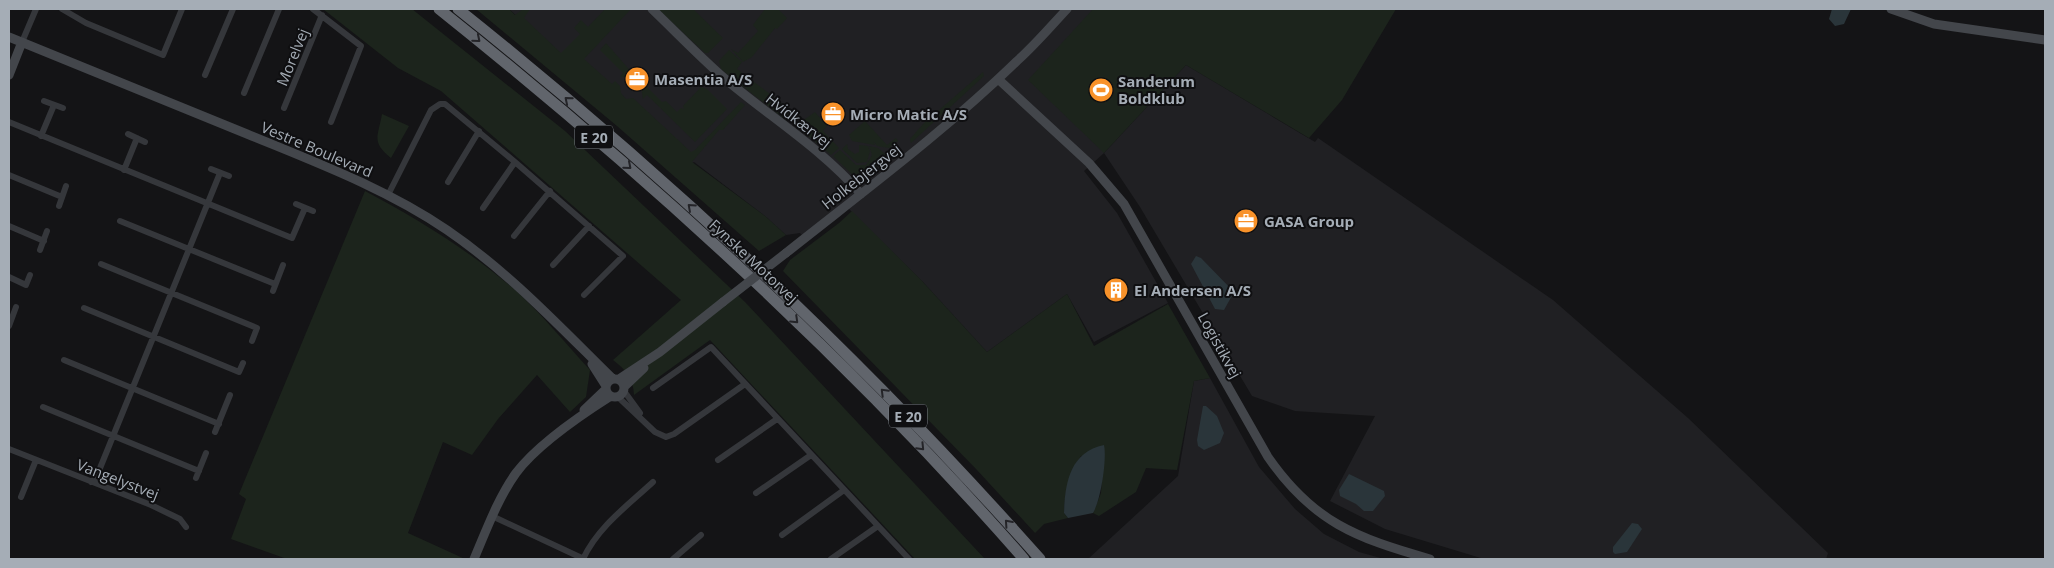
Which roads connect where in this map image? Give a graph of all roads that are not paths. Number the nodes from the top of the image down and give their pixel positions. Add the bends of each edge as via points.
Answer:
1 (36, 9) edge
2 (62, 9) edge
3 (182, 9) edge
4 (233, 9) edge
5 (279, 9) edge
6 (314, 9) edge
7 (439, 9) edge
8 (458, 9) edge
9 (652, 9) edge
10 (1067, 9) edge
11 (1890, 9) edge
12 (322, 15) junction
13 (9, 37) edge
14 (2045, 40) edge
15 (22, 42) junction
16 (9, 75) edge
17 (205, 75) dead end
18 (998, 79) junction
19 (244, 93) dead end
20 (44, 101) dead end
21 (54, 104) junction
22 (63, 108) dead end
23 (284, 108) dead end
24 (9, 122) edge
25 (331, 122) dead end
26 (479, 131) junction
27 (128, 134) dead end
28 (41, 136) junction
29 (137, 138) junction
30 (146, 142) dead end
31 (515, 162) junction
32 (211, 169) dead end
33 (124, 170) junction
34 (220, 173) junction
35 (9, 175) edge
36 (228, 176) dead end
37 (448, 182) dead end
38 (66, 186) dead end
39 (550, 192) junction
40 (861, 194) junction
41 (388, 195) junction
42 (62, 197) junction
43 (207, 204) junction
44 (296, 204) dead end
45 (59, 206) dead end
46 (305, 208) junction
47 (483, 208) dead end
48 (314, 211) dead end
49 (120, 221) dead end
50 (9, 226) edge
51 (589, 226) junction
52 (47, 231) dead end
53 (514, 236) dead end
54 (44, 241) junction
55 (189, 249) junction
56 (40, 250) dead end
57 (101, 264) dead end
58 (284, 265) dead end
59 (553, 266) dead end
60 (30, 276) dead end
61 (9, 277) edge
62 (171, 293) junction
63 (584, 295) dead end
64 (16, 307) dead end
65 (84, 308) dead end
66 (9, 326) edge
67 (153, 337) junction
68 (252, 341) dead end
69 (64, 360) dead end
70 (243, 363) dead end
71 (745, 384) junction
72 (132, 388) junction
73 (615, 388) junction
74 (652, 388) dead end
75 (230, 395) dead end
76 (43, 407) dead end
77 (777, 419) junction
78 (219, 424) junction
79 (215, 432) dead end
80 (113, 436) junction
81 (9, 449) edge
82 (206, 454) dead end
83 (810, 455) junction
84 (36, 460) junction
85 (718, 460) dead end
86 (199, 471) junction
87 (196, 478) dead end
88 (91, 482) junction
89 (653, 482) dead end
90 (844, 490) junction
91 (756, 493) dead end
92 (21, 496) dead end
93 (494, 517) junction
94 (878, 526) junction
95 (186, 527) dead end
96 (701, 535) dead end
97 (782, 535) dead end
98 (474, 559) edge
99 (584, 559) edge
100 (673, 559) edge
101 (831, 559) edge
102 (909, 559) edge
103 (1024, 559) edge
104 (1040, 559) edge
105 (1430, 559) edge

1 - 15 street
2 - 3 street via 86,23 164,55
4 - 17 street
5 - 19 street, Morelvej
6 - 12 street, Morelvej
7 -> 103 highway, Fynske Motorvej / E 20 via 646,181 797,322 900,425
104 -> 8 highway, Fynske Motorvej / E 20 via 903,411 799,308 654,173
9 - 40 street, Hvidkærvej via 723,77 817,149
10 - 18 street, Holkebjergvej
11 - 14 street via 1934,24
12 - 23 street, Morelvej
12 - 25 street, Morelvej via 361,46
13 - 15 street, Vestre Boulevard
15 - 16 street
15 - 41 street, Vestre Boulevard via 334,169
18 - 40 street, Holkebjergvej
18 - 105 street, Logistikvej via 1090,163 1124,204 1268,457 1290,487 1341,528 1382,546
20 - 21 street
21 - 22 street
21 - 28 street
24 - 28 street
26 - 31 street
26 - 37 street
26 - 41 street via 445,104 435,106
27 - 29 street
28 - 33 street
29 - 30 street
29 - 33 street
31 - 39 street
31 - 47 street
32 - 34 street
33 - 43 street
34 - 36 street
34 - 43 street
35 - 42 street
38 - 42 street
39 - 51 street
39 - 53 street
40 - 73 street, Holkebjergvej, bridge
41 - 73 street, Vestre Boulevard via 475,250 525,291
42 - 45 street
43 - 46 street via 292,238
43 - 55 street
44 - 46 street
46 - 48 street
49 - 55 street
50 - 54 street
51 - 59 street
51 - 63 street via 623,256
52 - 54 street
54 - 56 street
55 - 58 street via 274,287
55 - 62 street
57 - 62 street
60 - 61 street via 26,284
62 - 67 street
62 - 68 street via 257,328
64 - 66 street
65 - 67 street
67 - 70 street via 240,372
67 - 72 street
69 - 72 street
71 - 73 street via 666,437 649,426
71 - 74 street via 711,347
71 - 77 street
72 - 78 street
72 - 80 street
73 - 93 street, Holkebjergvej via 538,450 517,472
75 - 78 street
76 - 80 street
77 - 83 street
77 - 85 street
78 - 79 street
80 - 86 street
80 - 88 street via 96,478
81 - 84 street, Vangelystvej
82 - 86 street
83 - 90 street
83 - 91 street
84 - 88 street, Vangelystvej
84 - 92 street
86 - 87 street
88 - 95 street, Vangelystvej via 158,508 180,519
89 - 99 street via 594,538
90 - 94 street
90 - 97 street
93 - 98 street, Holkebjergvej
93 - 99 street
94 - 101 street
94 - 102 street
96 - 100 street

